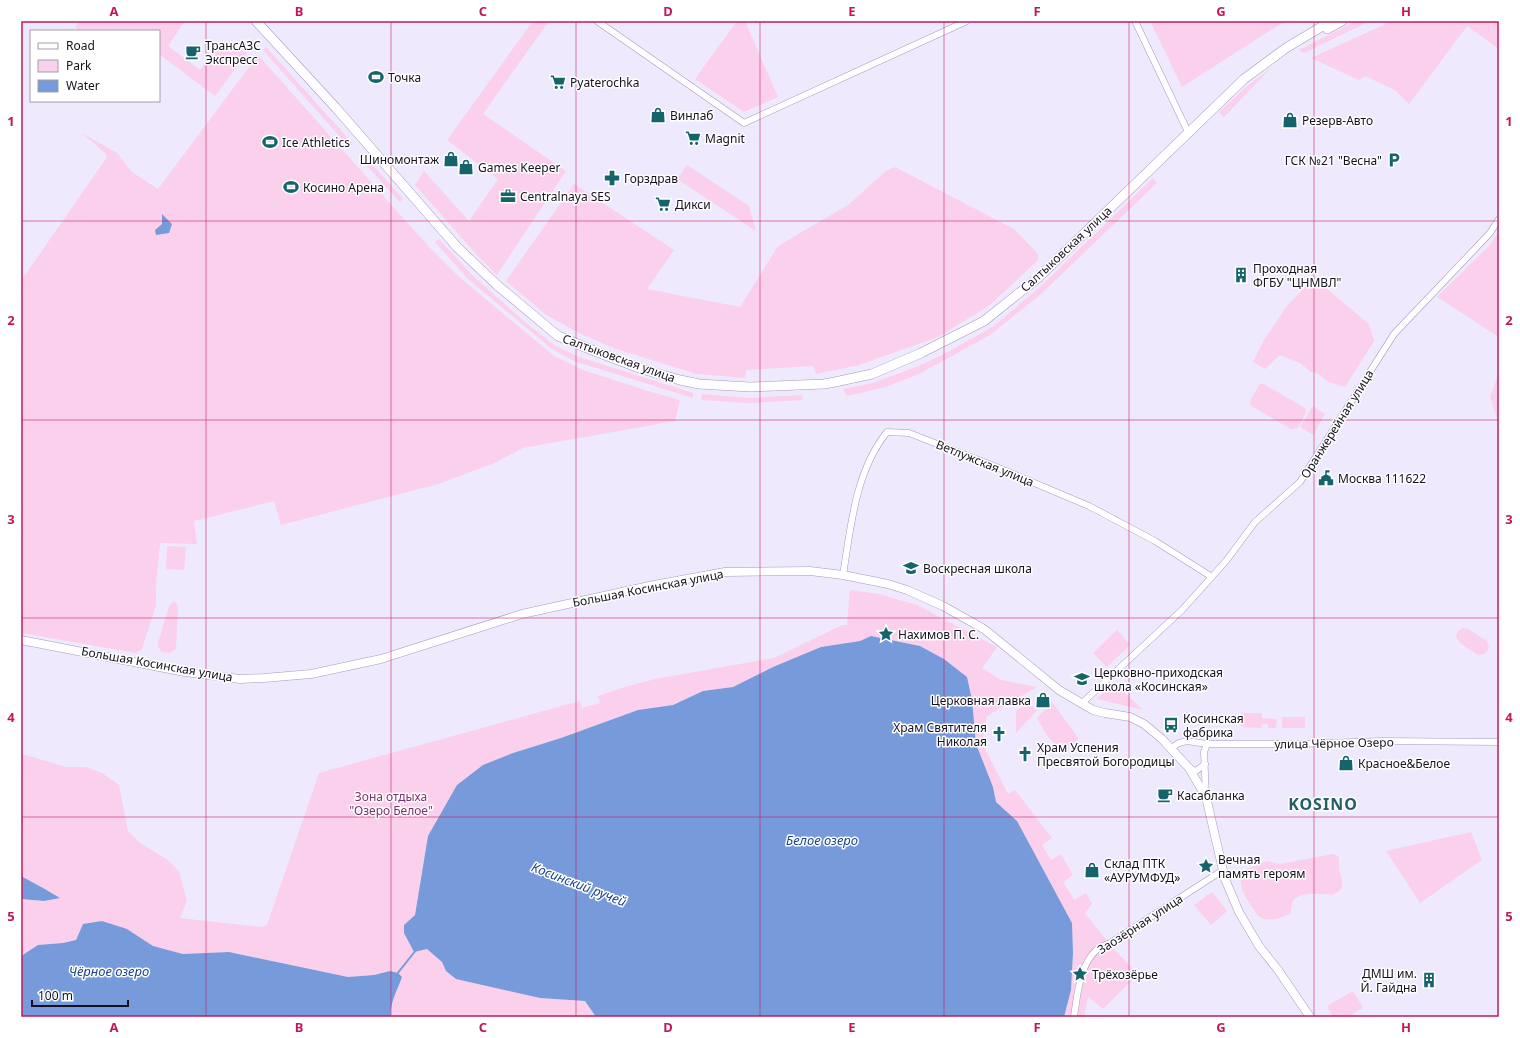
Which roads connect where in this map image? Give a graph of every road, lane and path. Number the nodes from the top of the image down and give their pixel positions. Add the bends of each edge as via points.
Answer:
1 (256, 21) edge
2 (597, 21) edge
3 (967, 21) edge
4 (1135, 21) edge
5 (1331, 21) edge
6 (1342, 21) edge
7 (1286, 48) junction
8 (1188, 132) junction
9 (1499, 220) edge
10 (843, 575) junction
11 (1212, 577) junction
12 (21, 640) edge
13 (1081, 704) junction
14 (1499, 742) edge
15 (1207, 744) junction
16 (1171, 748) junction
17 (1205, 764) junction
18 (1189, 768) junction
19 (1206, 797) junction
20 (1223, 870) junction
21 (1074, 1017) edge
22 (1310, 1017) edge

1 - 8 main road, Салтыковская улица via 364,139 457,247 546,327 558,336 610,357 661,375 699,384 750,387 835,382 872,374 984,321 1039,277
2 - 3 street via 744,123
4 - 8 street
5 - 7 main road, Салтыковская улица
6 - 7 main road, Салтыковская улица
7 - 8 main road, Салтыковская улица via 1244,79
9 - 11 street, Оранжерейная улица via 1490,233 1394,334 1300,482 1255,522
10 - 11 street, Ветлужская улица via 856,499 869,461 887,432 909,433 1089,506 1155,541
10 - 12 street, Большая Косинская улица via 810,571 725,572 522,614 381,659 311,674 264,678 240,679 185,672
10 - 13 street, Большая Косинская улица via 907,590 962,615
11 - 13 street, Оранжерейная улица via 1182,610
13 - 16 street, Большая Косинская улица via 1099,712 1137,720
14 - 15 street, улица Чёрное Озеро
15 - 16 street, улица Чёрное Озеро via 1187,741 1179,742
15 - 17 street via 1204,752
16 - 18 street, Большая Косинская улица
17 - 18 street via 1196,771
17 - 19 street
18 - 19 street, Большая Косинская улица
19 - 20 street, Большая Косинская улица
20 - 21 street, Заозёрная улица via 1096,950 1083,971
20 - 22 street, Большая Косинская улица via 1239,912 1259,946

